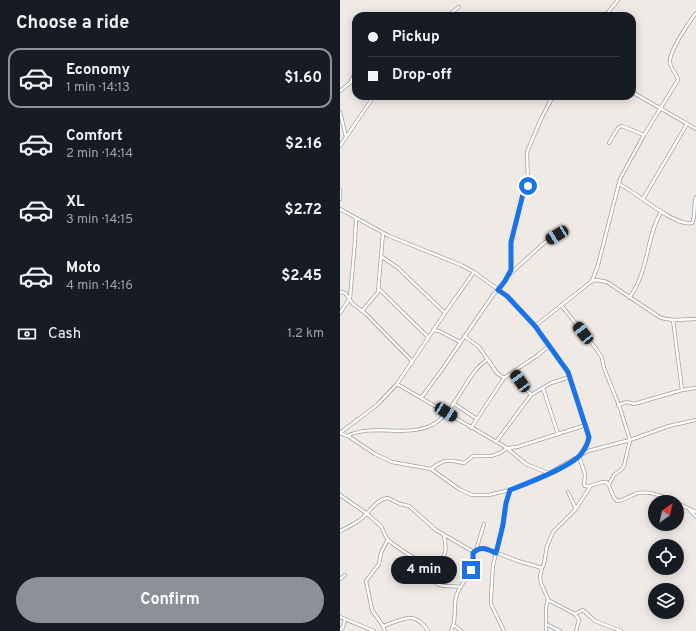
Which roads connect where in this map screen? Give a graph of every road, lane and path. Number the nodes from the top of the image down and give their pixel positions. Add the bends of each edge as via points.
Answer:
1 (618, 0) edge
2 (459, 6) dead end
3 (452, 12) edge
4 (608, 12) edge
5 (696, 13) edge
6 (351, 82) edge
7 (340, 91) edge
8 (636, 94) edge
9 (371, 100) edge
10 (551, 100) edge
11 (661, 109) junction
12 (340, 112) edge
13 (687, 124) junction
14 (696, 129) edge
15 (644, 135) junction
16 (346, 136) junction
17 (609, 143) dead end
18 (340, 146) edge
19 (618, 184) junction
20 (340, 190) edge
21 (696, 197) edge
22 (340, 199) edge
23 (643, 199) junction
24 (340, 208) edge
25 (661, 212) junction
26 (356, 218) junction
27 (383, 233) junction
28 (557, 235) dead end
29 (382, 257) junction
30 (474, 272) junction
31 (509, 274) junction
32 (592, 281) junction
33 (379, 289) junction
34 (498, 290) junction
35 (340, 292) edge
36 (349, 292) junction
37 (345, 293) junction
38 (350, 298) junction
39 (629, 298) junction
40 (561, 305) junction
41 (362, 311) junction
42 (340, 313) edge
43 (445, 313) junction
44 (696, 319) edge
45 (673, 320) junction
46 (535, 326) junction
47 (433, 330) junction
48 (464, 336) junction
49 (428, 337) junction
50 (460, 342) junction
51 (549, 346) junction
52 (487, 360) junction
53 (412, 363) junction
54 (514, 372) junction
55 (570, 377) junction
56 (504, 378) junction
57 (397, 384) junction
58 (543, 388) junction
59 (696, 388) edge
60 (682, 390) junction
61 (531, 396) junction
62 (421, 398) junction
63 (453, 402) junction
64 (618, 405) junction
65 (446, 412) junction
66 (477, 419) junction
67 (696, 420) edge
68 (586, 425) junction
69 (471, 428) junction
70 (558, 434) junction
71 (347, 436) junction
72 (630, 440) junction
73 (496, 442) junction
74 (507, 448) junction
75 (580, 456) junction
76 (431, 469) junction
77 (549, 473) junction
78 (609, 484) junction
79 (590, 487) junction
80 (510, 490) junction
81 (568, 492) dead end
82 (340, 495) edge
83 (657, 495) edge
84 (684, 506) edge
85 (689, 508) junction
86 (576, 509) junction
87 (696, 512) edge
88 (366, 513) junction
89 (696, 517) edge
90 (484, 524) dead end
91 (340, 531) edge
92 (444, 536) junction
93 (388, 539) junction
94 (476, 549) junction
95 (473, 553) junction
96 (496, 553) junction
97 (542, 568) junction
98 (427, 569) junction
99 (345, 575) dead end
100 (340, 579) edge
101 (461, 588) junction
102 (548, 600) junction
103 (575, 614) junction
104 (340, 617) edge
105 (345, 619) junction
106 (546, 624) junction
107 (383, 626) junction
108 (455, 626) junction
109 (340, 630) edge
110 (374, 631) edge
111 (384, 631) edge
112 (428, 631) edge
113 (451, 631) edge
114 (461, 631) edge
115 (504, 631) edge
116 (546, 631) edge
117 (560, 631) edge
118 (576, 631) edge
119 (621, 631) edge

1 - 4 street
2 - 3 street
5 - 11 street via 670,58 670,64 678,80
6 - 7 street
8 - 11 street
9 - 16 street
10 - 31 street via 527,152 528,183 511,242 512,263
11 - 13 street
11 - 15 street
12 - 16 street
13 - 14 street
13 - 23 street
15 - 17 street via 622,126
15 - 19 street
16 - 18 street
19 - 23 street
19 - 32 street
20 - 22 street
21 - 25 street via 694,220 691,224 679,222
23 - 25 street
24 - 26 street
25 - 39 street via 656,221 644,267
26 - 27 street
26 - 36 street
27 - 29 street
27 - 30 street
28 - 31 street
29 - 33 street
29 - 43 street via 398,268
30 - 34 street
30 - 43 street
31 - 34 street
32 - 39 street via 607,282
32 - 40 street
33 - 41 street
33 - 49 street
34 - 46 street
34 - 48 street
35 - 37 street
36 - 37 street
36 - 38 street
37 - 38 street
38 - 41 street
38 - 42 street
39 - 45 street via 661,318
40 - 46 street
40 - 64 street via 600,354
41 - 53 street
43 - 47 street
44 - 45 street
45 - 60 street
46 - 51 street
47 - 49 street
47 - 50 street
48 - 50 street
48 - 52 street via 479,348
49 - 53 street
50 - 62 street
51 - 54 street
51 - 55 street
52 - 56 street
52 - 63 street via 472,374
53 - 57 street
54 - 56 street
54 - 61 street
55 - 58 street
55 - 68 street
56 - 66 street
57 - 62 street
57 - 71 street via 377,405 340,433
58 - 61 street
58 - 70 street
59 - 60 street
60 - 64 street via 634,404 627,402
61 - 73 street
62 - 65 street
63 - 65 street
63 - 66 street
64 - 72 street
65 - 69 street
65 - 71 street via 438,422 428,427 410,430 364,430
66 - 69 street
67 - 72 street via 669,426
68 - 70 street
68 - 75 street via 589,440
69 - 73 street
70 - 74 street
71 - 76 street via 392,462
72 - 75 street
72 - 78 street via 624,466
73 - 74 street
74 - 76 street via 491,456 473,456 464,463 445,460
74 - 77 street via 526,464
75 - 77 street
75 - 79 street via 585,474 584,484
76 - 80 street via 472,495 489,495
77 - 80 street
78 - 79 street via 603,482
78 - 83 street via 617,501 638,493
79 - 86 street
80 - 96 street
81 - 86 street
82 - 88 street
84 - 85 street
85 - 87 street
85 - 89 street
86 - 97 street via 553,532
88 - 91 street via 360,520
88 - 92 street via 384,498 390,498 409,506
88 - 93 street via 381,526
90 - 94 street
92 - 95 street
92 - 98 street via 447,552 442,559
93 - 98 street via 420,561
93 - 107 street via 379,564 366,581 372,610
94 - 95 street
94 - 96 street via 484,548
95 - 101 street via 472,566
96 - 97 street
96 - 115 street via 492,568 491,604
97 - 102 street via 540,580
98 - 101 street via 440,586 452,585
99 - 100 street
101 - 108 street via 457,594
102 - 103 street
102 - 106 street
103 - 118 street via 579,620
103 - 119 street via 583,610 595,621
104 - 105 street
105 - 109 street
105 - 110 street
106 - 116 street
106 - 117 street
107 - 111 street
107 - 112 street via 412,617
108 - 113 street
108 - 114 street

